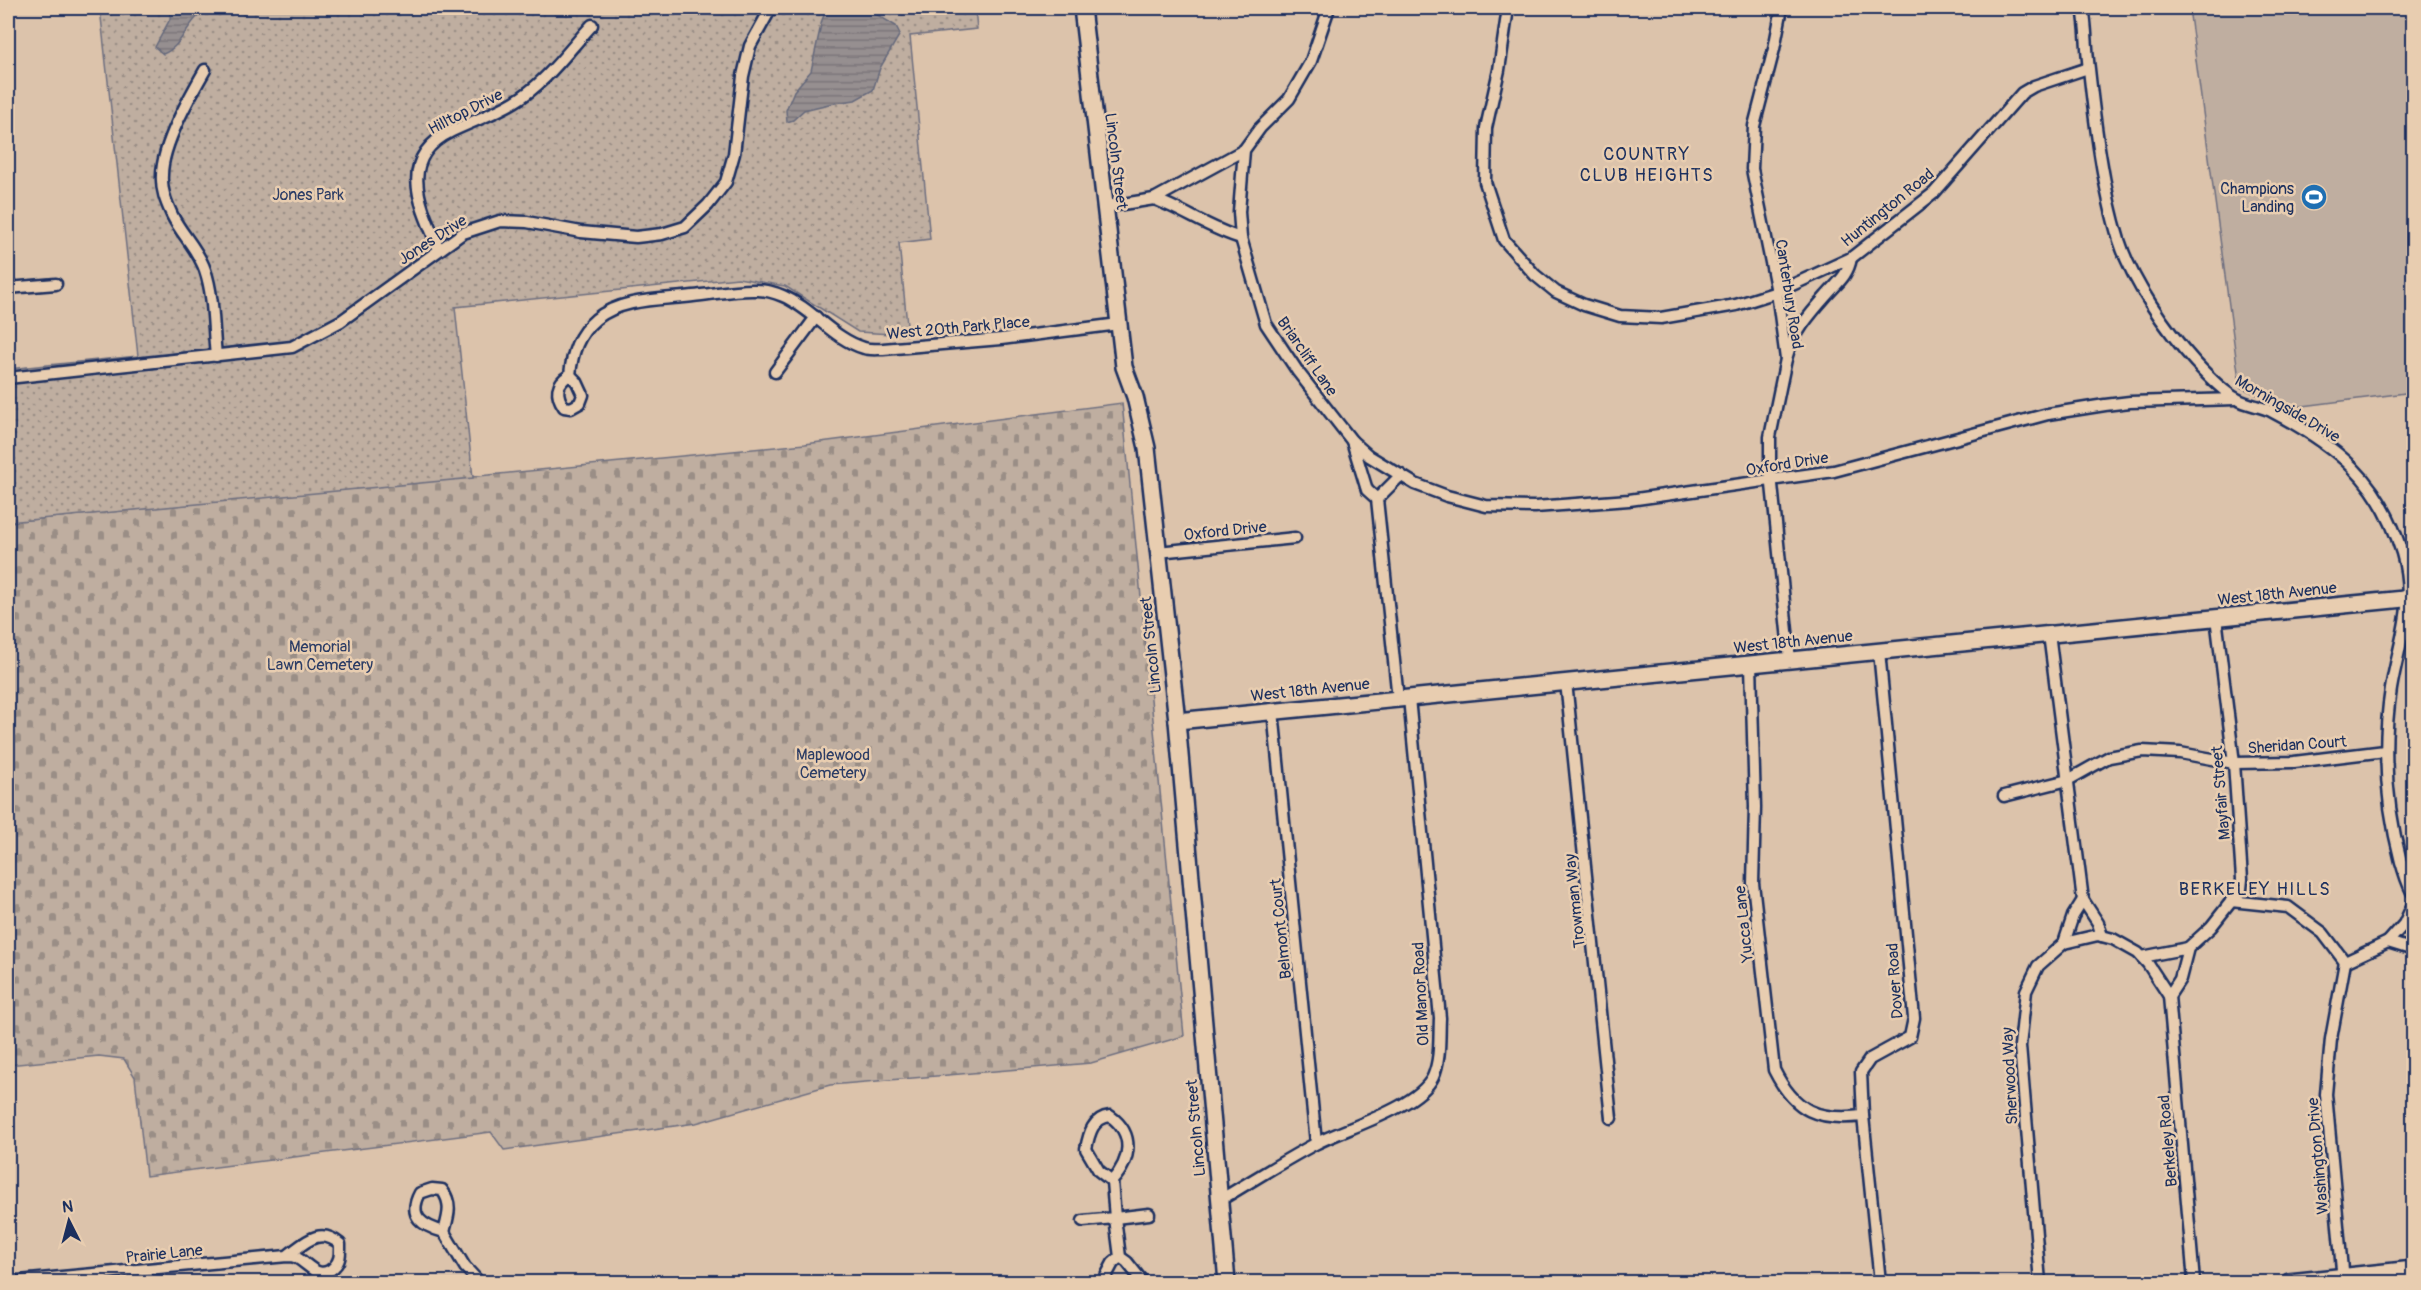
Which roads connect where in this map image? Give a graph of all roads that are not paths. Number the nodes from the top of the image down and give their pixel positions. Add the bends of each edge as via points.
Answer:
1 (771, 8) edge
2 (1082, 8) edge
3 (1329, 8) edge
4 (1508, 8) edge
5 (1782, 8) edge
6 (2083, 8) edge
7 (592, 25) dead end
8 (2088, 68) junction
9 (205, 70) dead end
10 (1244, 150) junction
11 (1154, 199) junction
12 (1104, 207) junction
13 (1241, 238) junction
14 (439, 249) junction
15 (1851, 258) junction
16 (56, 284) dead end
17 (8, 288) edge
18 (1777, 292) junction
19 (816, 317) junction
20 (1119, 324) junction
21 (216, 356) junction
22 (1786, 359) junction
23 (775, 372) dead end
24 (570, 375) dead end
25 (8, 378) edge
26 (2236, 399) junction
27 (1352, 441) junction
28 (1401, 475) junction
29 (1770, 482) junction
30 (1377, 499) junction
31 (1295, 538) dead end
32 (1158, 552) junction
33 (2411, 598) edge
34 (2216, 617) junction
35 (2049, 634) junction
36 (1879, 651) junction
37 (1790, 660) junction
38 (1751, 664) junction
39 (1566, 682) junction
40 (1403, 698) junction
41 (1273, 711) junction
42 (1176, 721) junction
43 (2385, 751) junction
44 (2234, 763) junction
45 (2068, 780) junction
46 (2004, 796) dead end
47 (2414, 895) edge
48 (2083, 900) junction
49 (2231, 901) junction
50 (2414, 902) edge
51 (2102, 936) junction
52 (2388, 942) junction
53 (2064, 943) junction
54 (2188, 948) junction
55 (2414, 950) edge
56 (2142, 957) junction
57 (2345, 962) junction
58 (2169, 996) junction
59 (1863, 1116) junction
60 (1611, 1118) dead end
61 (1316, 1143) junction
62 (1112, 1181) junction
63 (1220, 1200) junction
64 (1149, 1214) dead end
65 (1115, 1218) junction
66 (1083, 1221) dead end
67 (444, 1232) dead end
68 (287, 1256) junction
69 (1120, 1257) junction
70 (2414, 1269) edge
71 (2343, 1280) edge
72 (8, 1282) edge
73 (480, 1282) edge
74 (1103, 1282) edge
75 (1143, 1282) edge
76 (1227, 1282) edge
77 (1880, 1282) edge
78 (2040, 1282) edge
79 (2194, 1282) edge
80 (2289, 1282) edge

1 - 14 street, Jones Drive via 750,46 734,154 726,182 685,227 636,237 500,221 463,233
2 - 12 street, Lincoln Street
3 - 10 street via 1311,61 1289,99
4 - 18 street, Huntington Road via 1486,128 1485,182 1504,240 1535,275 1556,292 1620,316 1661,318 1736,305
5 - 18 street, Canterbury Road via 1754,126 1752,169
6 - 8 street, Morningside Drive
7 - 14 street, Hilltop Drive via 535,87 515,102 451,131 428,147 419,162 417,177 421,201
8 - 15 street, Huntington Road via 2022,93 1934,193
8 - 26 street, Morningside Drive via 2108,196 2134,275 2194,361
9 - 21 street via 165,152 162,175 173,217 205,270
10 - 11 street
10 - 13 street, Briarcliff Lane
11 - 12 street
11 - 13 street
12 - 20 street, Lincoln Street
13 - 27 street, Briarcliff Lane via 1266,324
14 - 21 street, Jones Drive via 341,321 292,347
15 - 18 street, Huntington Road
15 - 22 street via 1844,278 1808,317
16 - 17 street
18 - 22 street, Canterbury Road
19 - 20 street, West 20th Park Place via 865,348 883,349
19 - 23 street
19 - 24 street, West 20th Park Place via 783,296 758,290 637,302 615,308 584,330 573,352
20 - 32 street, Lincoln Street via 1125,367 1147,448
21 - 25 street, Jones Drive
22 - 29 street, Canterbury Road via 1770,437
26 - 29 street, Oxford Drive via 2130,402 2048,414 1834,471
26 - 33 street, Morningside Drive via 2269,410 2325,443 2363,476 2387,514 2402,554
27 - 28 street, Oxford Drive
27 - 30 street, Briarcliff Lane via 1367,490
28 - 29 street, Oxford Drive via 1447,496 1486,506 1516,507 1629,500
28 - 30 street
29 - 37 street, Canterbury Road
30 - 40 street, Briarcliff Lane
31 - 32 street, Oxford Drive
32 - 42 street, Lincoln Street
33 - 34 street, West 18th Avenue
33 - 43 street via 2392,686
34 - 35 street, West 18th Avenue
34 - 44 street, Mayfair Street
35 - 36 street, West 18th Avenue
35 - 45 street
36 - 37 street, West 18th Avenue
36 - 59 street, Dover Road via 1914,1018 1910,1037 1870,1059 1861,1072
37 - 38 street, West 18th Avenue
38 - 39 street, West 18th Avenue
38 - 59 street, Yucca Lane via 1753,883 1774,1070 1798,1106 1817,1115
39 - 40 street, West 18th Avenue
39 - 60 street, Trowman Way
40 - 41 street, West 18th Avenue
40 - 61 street, Old Manor Road via 1440,1018 1438,1057 1432,1078 1420,1092 1390,1112
41 - 42 street, West 18th Avenue
41 - 61 street, Belmont Court
42 - 63 street, Lincoln Street
43 - 44 street, Sheridan Court via 2294,762
43 - 47 street via 2393,832 2406,884
44 - 45 street, Sheridan Court via 2142,751 2109,758
44 - 49 street, Mayfair Street via 2242,879 2241,889
45 - 46 street, Sheridan Court
45 - 48 street
48 - 51 street
48 - 53 street
49 - 54 street, Mayfair Street
49 - 57 street via 2288,907 2323,933
50 - 52 street via 2404,924
51 - 53 street, Sherwood Way
51 - 56 street
52 - 55 street
52 - 57 street
53 - 78 street, Sherwood Way via 2038,966 2026,991 2022,1013 2020,1046
54 - 56 street
54 - 58 street via 2180,979
56 - 58 street
57 - 71 street, Washington Drive via 2325,1094
58 - 79 street, Berkeley Road
59 - 77 street, Dover Road
61 - 63 street, Old Manor Road
62 - 62 street via 1123,1167 1129,1143 1110,1116 1095,1121 1086,1149 1099,1171
62 - 65 street
63 - 76 street, Lincoln Street
64 - 65 street
65 - 66 street
65 - 69 street
67 - 73 street via 465,1267
68 - 68 street via 298,1258 314,1272 325,1273 340,1257 340,1244 321,1235
68 - 72 street, Prairie Lane
69 - 74 street
69 - 75 street
70 - 71 street
71 - 80 street

